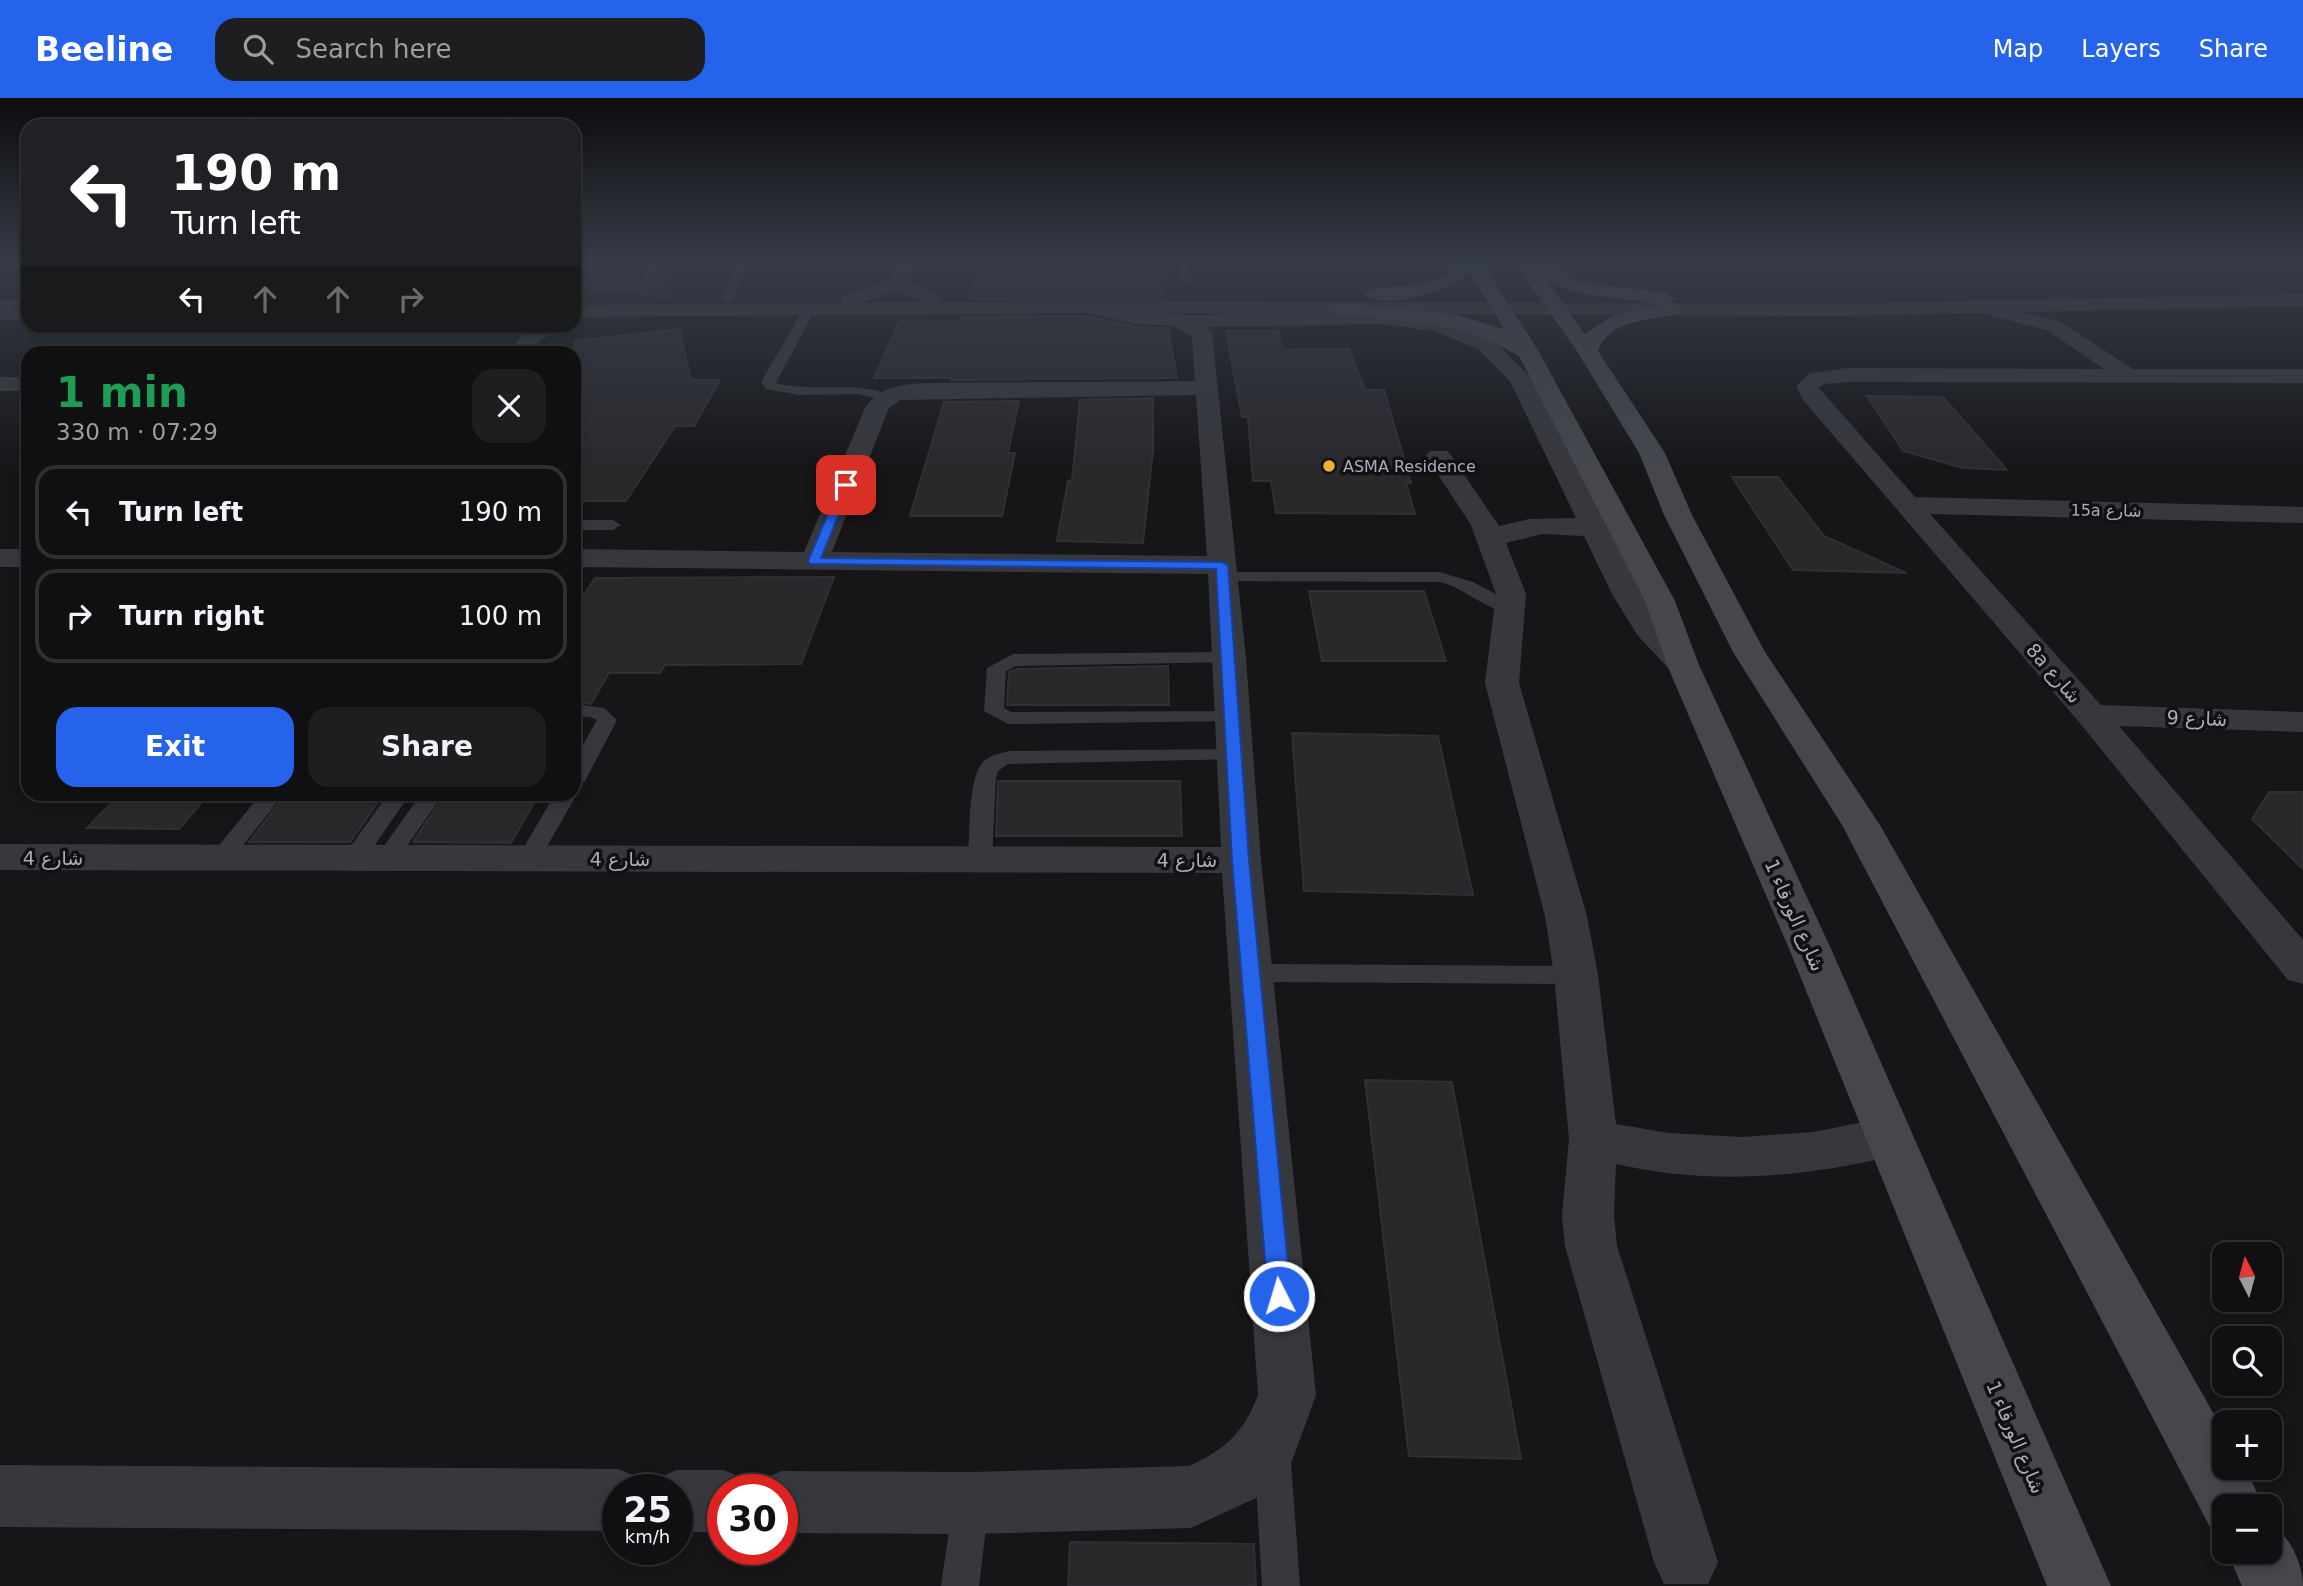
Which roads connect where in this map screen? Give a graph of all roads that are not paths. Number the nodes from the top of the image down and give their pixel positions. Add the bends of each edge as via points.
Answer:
1 (796, 332) edge
2 (1206, 332) edge
3 (1459, 332) edge
4 (1493, 332) edge
5 (1526, 332) edge
6 (1541, 332) edge
7 (1568, 332) edge
8 (1599, 332) edge
9 (2075, 332) edge
10 (1587, 351) junction
11 (1545, 354) junction
12 (2129, 376) junction
13 (2303, 376) edge
14 (0, 384) edge
15 (21, 384) edge
16 (1205, 388) junction
17 (885, 398) junction
18 (1439, 456) dead end
19 (1632, 466) dead end
20 (1909, 505) junction
21 (2303, 515) edge
22 (1678, 516) junction
23 (581, 525) edge
24 (613, 525) dead end
25 (1596, 530) junction
26 (1491, 540) junction
27 (0, 558) edge
28 (21, 558) edge
29 (581, 558) edge
30 (814, 561) junction
31 (1222, 571) junction
32 (1511, 607) junction
33 (1230, 658) junction
34 (1683, 665) junction
35 (581, 710) edge
36 (2091, 715) junction
37 (2303, 722) edge
38 (1235, 735) junction
39 (581, 768) edge
40 (268, 801) edge
41 (396, 801) edge
42 (425, 801) edge
43 (562, 801) edge
44 (0, 858) edge
45 (220, 859) junction
46 (529, 859) junction
47 (369, 860) junction
48 (980, 860) junction
49 (1241, 860) junction
50 (2303, 969) edge
51 (1251, 973) junction
52 (1576, 975) junction
53 (1889, 1137) junction
54 (1593, 1139) junction
55 (1271, 1440) junction
56 (2226, 1494) edge
57 (0, 1496) edge
58 (602, 1500) edge
59 (798, 1502) edge
60 (971, 1503) junction
61 (1686, 1562) dead end
62 (2265, 1564) edge
63 (960, 1586) edge
64 (1280, 1586) edge
65 (2080, 1586) edge
66 (2277, 1586) edge

1 - 17 lane via 768,382 771,386 862,391
2 - 16 street
3 - 25 street via 1492,346 1511,364
4 - 11 main road
5 - 11 main road, شارع الورقاء 1
6 - 11 main road
7 - 10 main road
8 - 10 main road
9 - 12 street
10 - 22 main road via 1652,453
11 - 34 main road, شارع الورقاء 1 via 1673,632
12 - 13 street
12 - 20 street, 8a شارع via 1847,376 1812,380 1808,391
14 - 15 street
16 - 17 street via 928,390
16 - 31 street
17 - 30 street
18 - 26 street via 1478,511
19 - 22 main road
20 - 21 street, 15a شارع
20 - 36 street, 8a شارع
22 - 56 main road via 1749,652 1861,825
23 - 24 lane
25 - 26 street via 1528,527
25 - 34 street via 1636,611
26 - 32 street via 1508,581
27 - 28 street
29 - 30 street
30 - 31 street
31 - 32 lane via 1439,576
31 - 33 street
32 - 52 street via 1502,683 1566,916
33 - 38 street
33 - 38 lane via 1013,660 997,668 994,711 1008,718
34 - 53 main road, شارع الورقاء 1
35 - 39 lane via 603,714 607,720
36 - 37 street, شارع 9
36 - 50 street, 8a شارع
38 - 48 lane via 996,761 985,778
38 - 49 street
40 - 45 lane
41 - 47 lane
42 - 47 lane
43 - 46 lane
44 - 45 street, شارع 4
45 - 47 street, شارع 4
46 - 47 street, شارع 4
46 - 48 street, شارع 4
48 - 49 street, شارع 4
49 - 51 street
51 - 52 lane
51 - 55 street via 1287,1395
52 - 54 street
53 - 54 street via 1824,1152 1716,1159 1651,1153
53 - 65 main road, شارع الورقاء 1
54 - 61 street via 1588,1216 1591,1246
55 - 60 street via 1237,1476 1191,1497
55 - 64 lane
57 - 58 street
59 - 60 street
60 - 63 lane
62 - 66 main road

